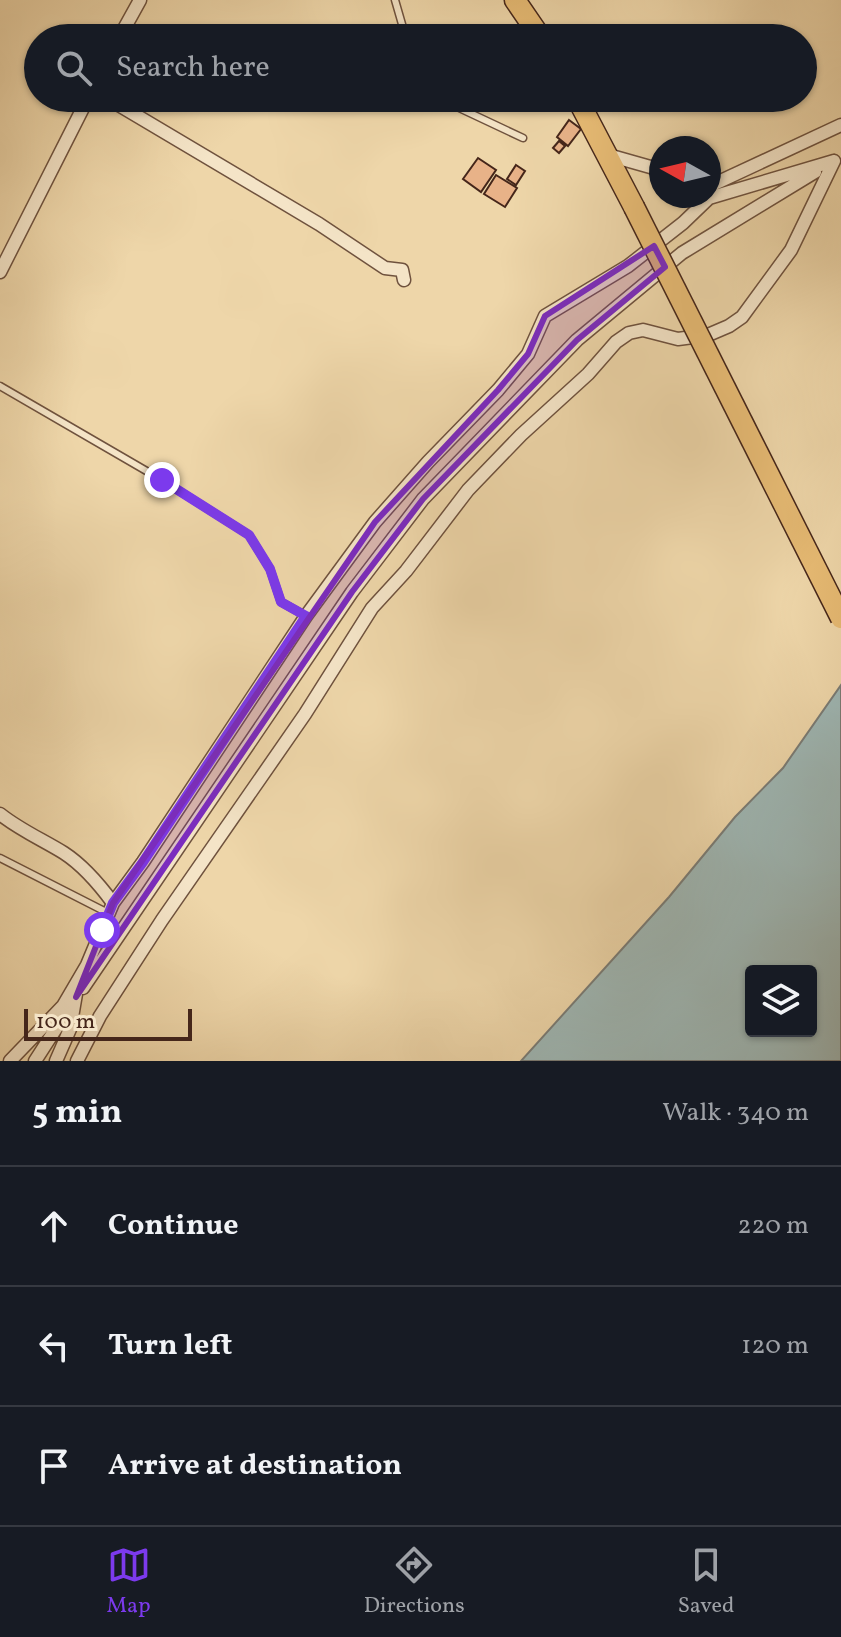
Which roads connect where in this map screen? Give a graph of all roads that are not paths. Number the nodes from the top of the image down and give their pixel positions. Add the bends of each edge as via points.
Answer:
1 (140, 0) edge
2 (395, 0) edge
3 (515, 0) edge
4 (127, 24) edge
5 (402, 24) edge
6 (531, 24) edge
7 (81, 112) edge
8 (131, 112) edge
9 (468, 112) edge
10 (585, 112) edge
11 (841, 125) edge
12 (523, 138) dead end
13 (608, 155) junction
14 (838, 159) edge
15 (649, 167) edge
16 (721, 179) edge
17 (721, 188) edge
18 (728, 190) junction
19 (0, 272) edge
20 (404, 280) dead end
21 (0, 386) edge
22 (306, 616) junction
23 (841, 618) edge
24 (0, 814) edge
25 (0, 858) edge
26 (110, 908) junction
27 (77, 991) junction
28 (10, 1061) edge
29 (35, 1061) edge
30 (56, 1061) edge
31 (77, 1061) edge

1 - 4 street
2 - 5 lane
3 - 6 main road
7 - 19 street
8 - 20 street via 385,268 402,270
9 - 12 lane
10 - 13 main road
11 - 16 street
13 - 15 street
13 - 23 main road, bridge
14 - 18 street
14 - 27 street via 682,253 577,340 423,499 352,592
14 - 31 street via 791,250 742,317 708,335 678,339 643,330 629,333 468,490 372,608 162,920
17 - 18 street
18 - 22 street via 709,198 628,266 545,316 528,354 375,522
21 - 22 lane via 249,535 270,569 281,602
22 - 26 street
24 - 26 street via 94,878
25 - 26 lane
26 - 27 street
27 - 28 street
27 - 29 street
27 - 30 street via 66,1042

